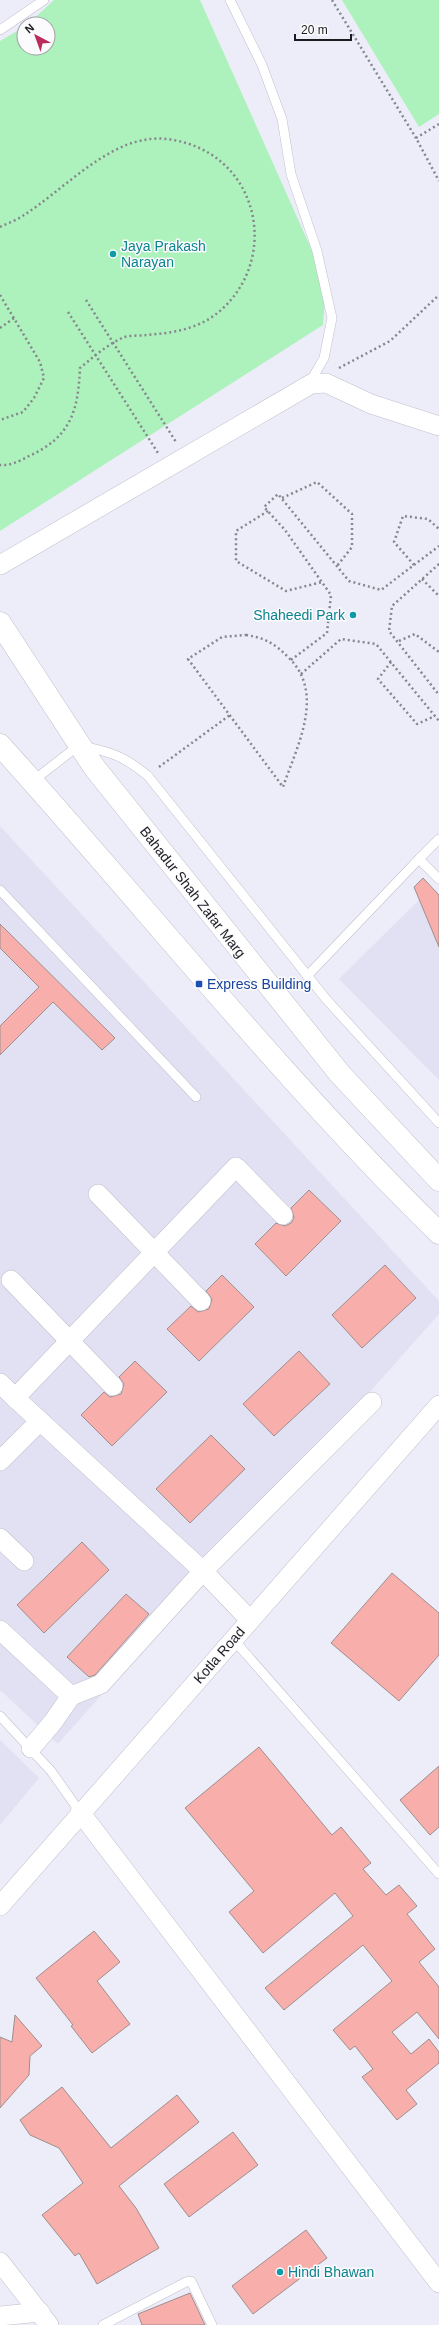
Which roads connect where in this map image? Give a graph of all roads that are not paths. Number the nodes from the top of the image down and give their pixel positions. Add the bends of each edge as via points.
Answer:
1 (44, 0) edge
2 (230, 0) edge
3 (0, 30) edge
4 (308, 386) junction
5 (439, 426) edge
6 (0, 565) edge
7 (0, 623) edge
8 (0, 745) edge
9 (79, 745) junction
10 (32, 781) junction
11 (439, 839) edge
12 (419, 859) junction
13 (439, 879) edge
14 (0, 890) edge
15 (306, 976) junction
16 (196, 1097) dead end
17 (439, 1123) edge
18 (439, 1180) edge
19 (98, 1194) dead end
20 (283, 1215) dead end
21 (439, 1233) edge
22 (153, 1252) junction
23 (11, 1280) dead end
24 (201, 1301) dead end
25 (70, 1341) junction
26 (0, 1383) edge
27 (113, 1386) dead end
28 (15, 1398) junction
29 (372, 1402) dead end
30 (439, 1406) edge
31 (40, 1420) junction
32 (0, 1461) edge
33 (0, 1538) edge
34 (24, 1561) dead end
35 (203, 1571) junction
36 (250, 1620) junction
37 (0, 1630) edge
38 (233, 1639) junction
39 (71, 1696) junction
40 (0, 1716) edge
41 (31, 1748) junction
42 (80, 1812) junction
43 (439, 1874) edge
44 (0, 1906) edge
45 (0, 2262) edge
46 (439, 2283) edge
47 (0, 2316) edge
48 (45, 2319) edge
49 (103, 2325) edge
50 (212, 2325) edge

1 - 3 lane
2 - 4 lane via 262,65 282,119 291,174 317,251 332,318 324,358
4 - 5 street via 326,383 371,404
4 - 6 street
7 - 9 main road, Bahadur Shah Zafar Marg
8 - 10 main road
9 - 10 lane
9 - 15 lane via 116,754 148,776
9 - 18 main road, Bahadur Shah Zafar Marg via 251,966 335,1068
10 - 21 main road via 282,1067 382,1178
11 - 12 lane
12 - 13 lane
12 - 15 lane
14 - 16 lane
15 - 17 lane
19 - 22 street
20 - 22 street via 236,1168
22 - 24 street
22 - 25 street
23 - 25 street
25 - 27 street
25 - 28 street
26 - 28 street
28 - 31 street
29 - 35 street
30 - 36 street, Kotla Road
31 - 32 street
31 - 35 street
33 - 34 street
35 - 36 street
35 - 39 street via 101,1684
36 - 38 street, Kotla Road
37 - 39 street
38 - 42 street, Kotla Road
38 - 43 lane
39 - 41 street
40 - 41 lane
41 - 42 lane
42 - 44 street, Kotla Road
42 - 46 street
45 - 48 street
47 - 48 street
49 - 50 lane via 191,2281

